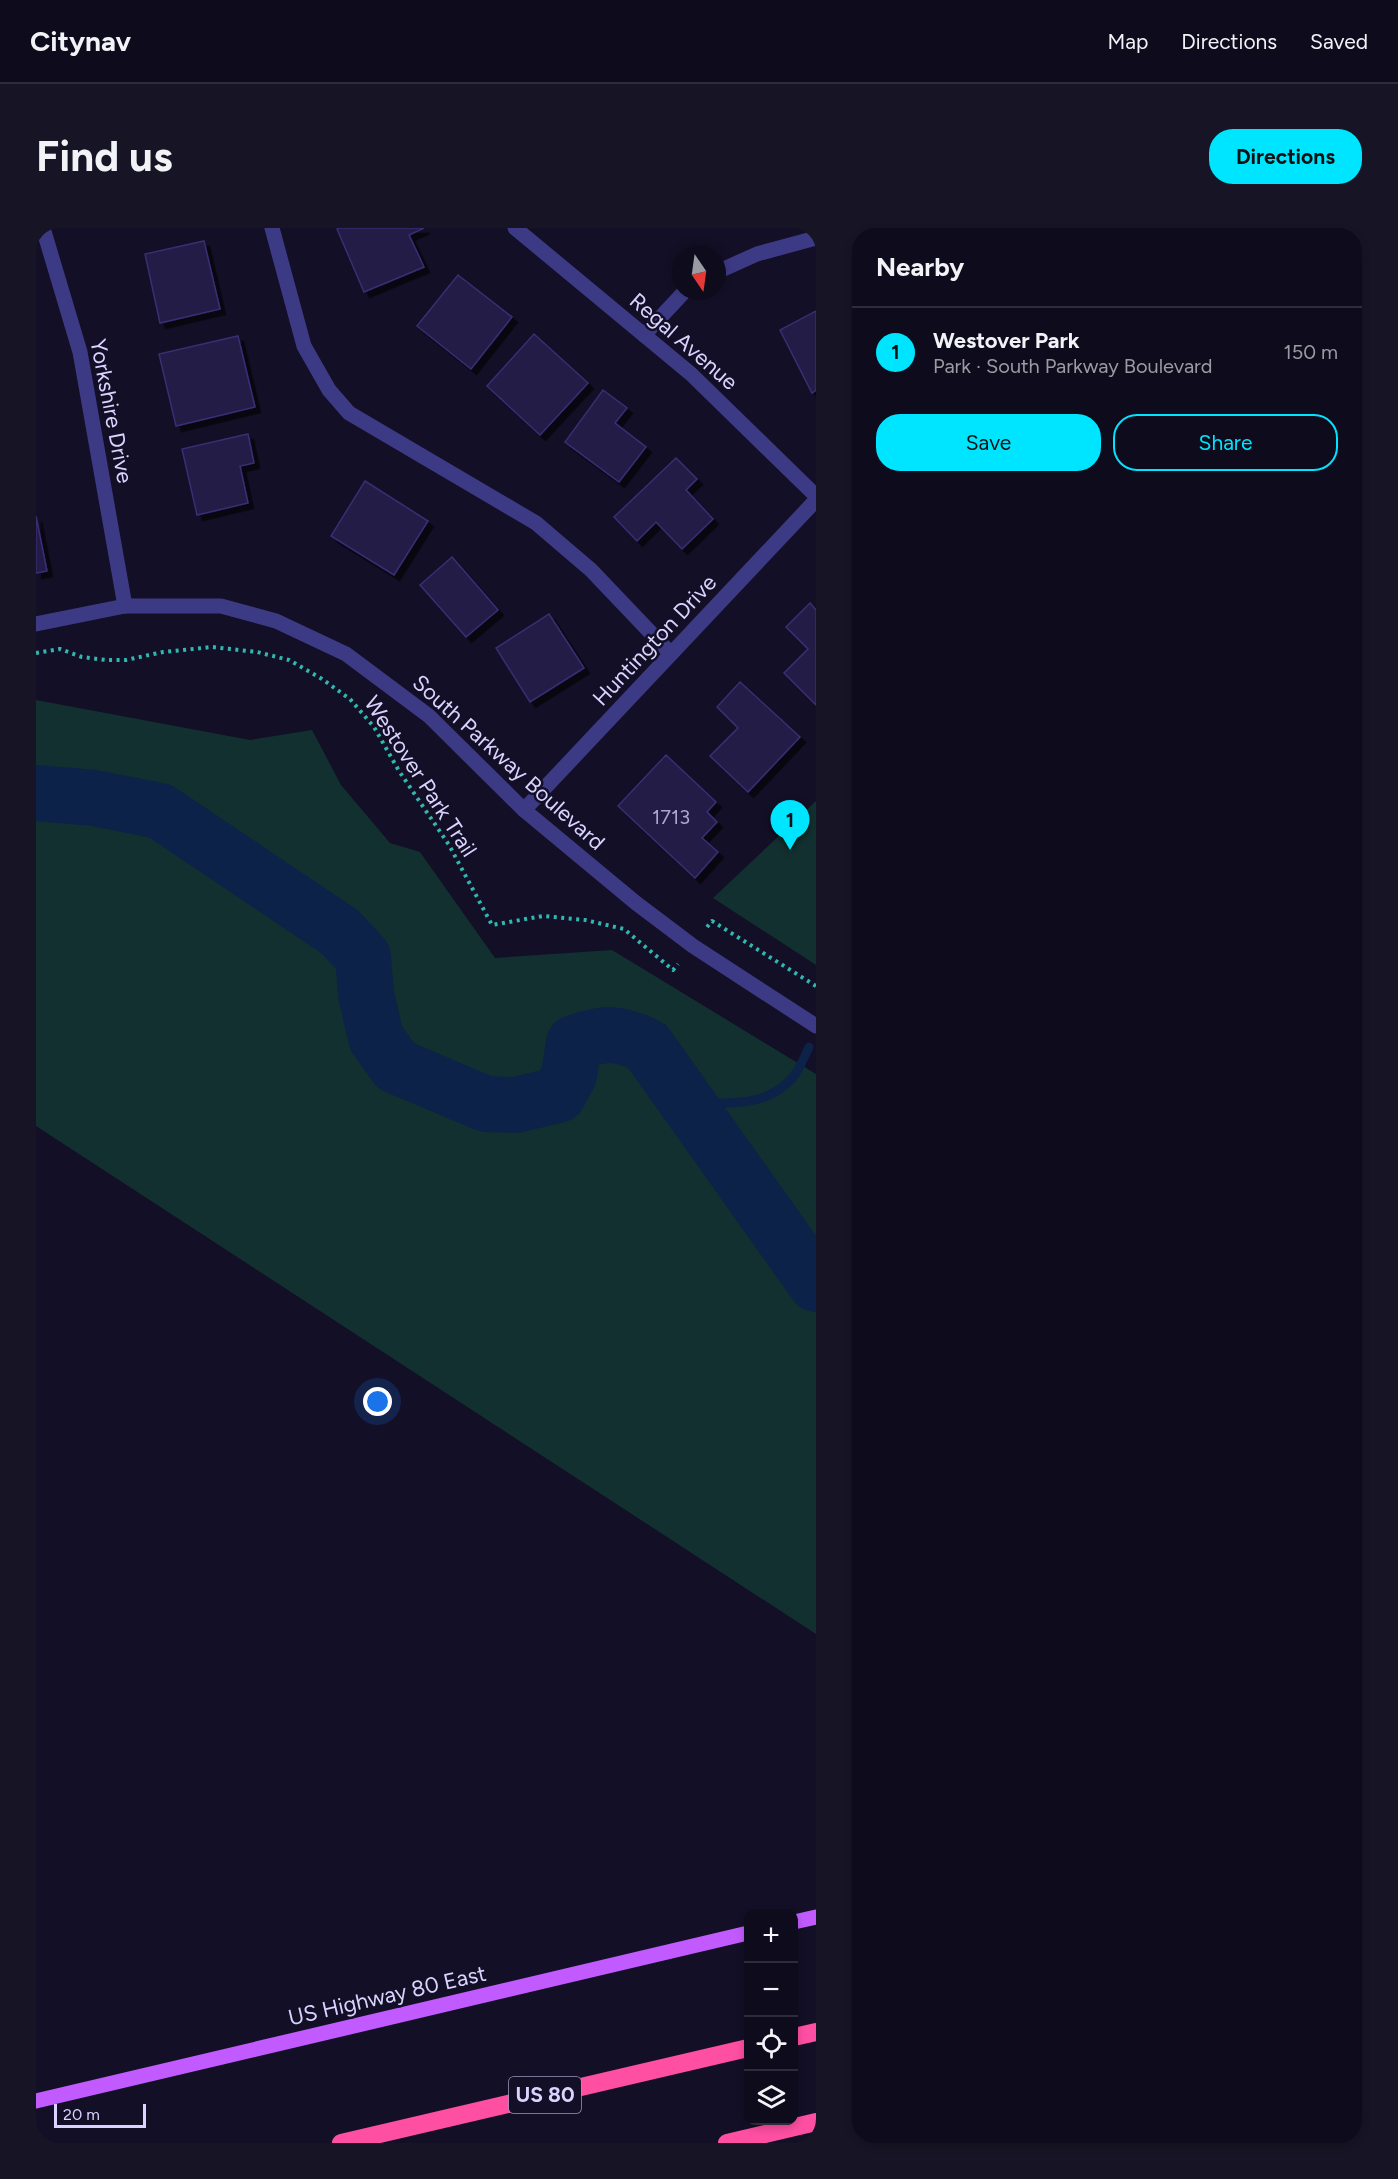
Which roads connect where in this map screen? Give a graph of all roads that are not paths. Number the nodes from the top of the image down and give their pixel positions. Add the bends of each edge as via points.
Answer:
1 (43, 228) edge
2 (272, 228) edge
3 (515, 228) edge
4 (816, 238) edge
5 (726, 268) edge
6 (677, 300) edge
7 (644, 335) junction
8 (816, 498) edge
9 (125, 606) junction
10 (36, 624) edge
11 (671, 654) junction
12 (524, 810) junction
13 (816, 1026) edge
14 (816, 1917) edge
15 (798, 1921) edge
16 (744, 1934) edge
17 (816, 2032) edge
18 (798, 2036) edge
19 (744, 2049) edge
20 (36, 2101) edge
21 (816, 2122) edge
22 (341, 2143) edge
23 (727, 2143) edge

1 - 9 street, Yorkshire Drive via 80,352
2 - 11 street via 304,345 329,390 349,413 536,523 591,570
3 - 7 street, Regal Avenue
4 - 5 street via 757,254
6 - 7 street
7 - 8 street, Regal Avenue via 692,374
8 - 11 street, Huntington Drive
9 - 10 street, South Parkway Boulevard
9 - 12 street, South Parkway Boulevard via 220,606 276,621 346,654 429,716
11 - 12 street, Huntington Drive
12 - 13 street, South Parkway Boulevard via 693,946
14 - 15 main road
16 - 20 main road, US Highway 80 East
17 - 18 highway
19 - 22 highway, US 80
21 - 23 highway

